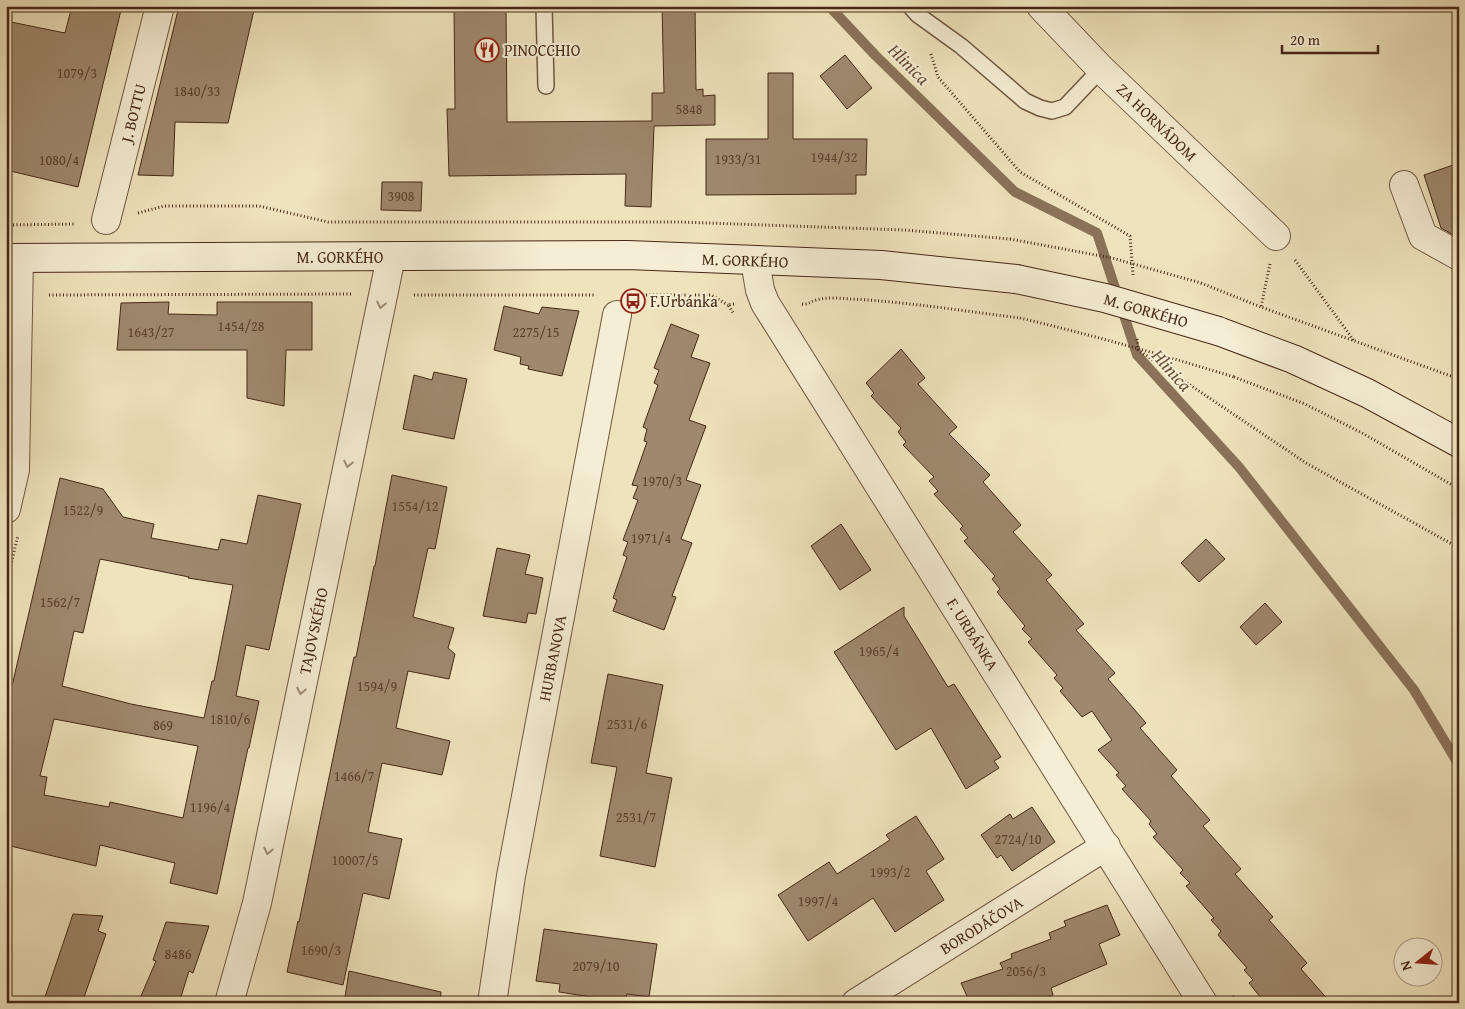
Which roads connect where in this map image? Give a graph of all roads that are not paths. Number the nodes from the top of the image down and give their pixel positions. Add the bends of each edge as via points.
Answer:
1 (160, 6) edge
2 (544, 6) edge
3 (910, 6) edge
4 (1041, 6) edge
5 (1102, 69) junction
6 (546, 86) dead end
7 (1404, 185) dead end
8 (106, 220) road end
9 (1276, 236) road end
10 (1459, 256) edge
11 (391, 257) junction
12 (12, 258) edge
13 (754, 261) junction
14 (609, 305) road end
15 (1456, 441) edge
16 (6, 509) edge
17 (1106, 846) junction
18 (229, 1003) edge
19 (492, 1003) edge
20 (856, 1003) edge
21 (1204, 1003) edge

1 - 8 street, J. BOTTU
2 - 6 lane
3 - 5 lane via 1024,101 1040,108 1052,111 1065,107
4 - 5 street, ZA HORNÁDOM
5 - 9 street, ZA HORNÁDOM
7 - 10 street via 1423,236
11 - 12 street, M. GORKÉHO
11 - 13 street, M. GORKÉHO via 628,255
11 -> 18 street, TAJOVSKÉHO via 257,904
12 - 16 street via 15,470
13 - 15 street, M. GORKÉHO, bridge via 881,265 1016,279 1105,298 1218,331 1293,359 1367,392
13 - 17 street, F. URBÁNKA via 765,303
14 - 19 street, HURBANOVA
17 - 20 street, BORODÁČOVA
17 - 21 street, F. URBÁNKA

